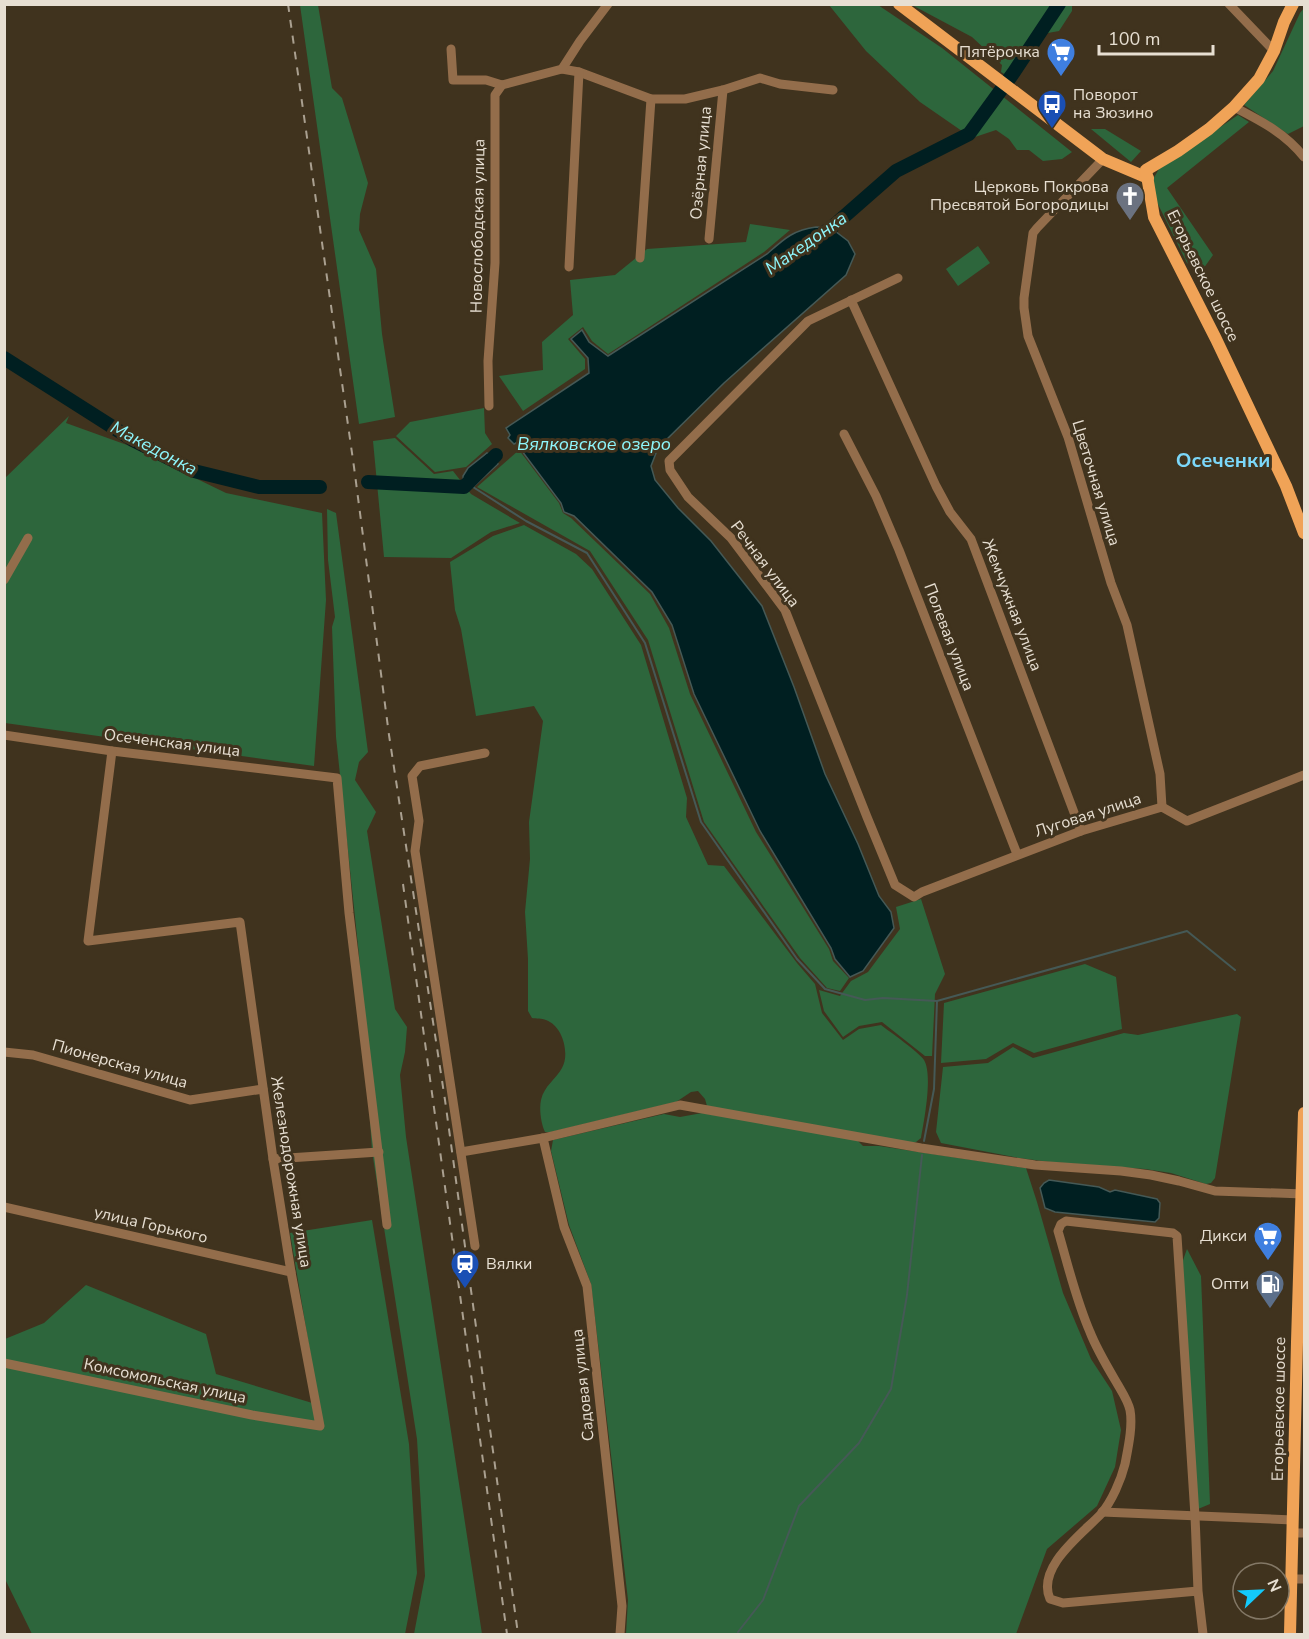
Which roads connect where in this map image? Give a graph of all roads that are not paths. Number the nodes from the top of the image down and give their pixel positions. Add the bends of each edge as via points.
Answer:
1 (608, 4) edge
2 (899, 4) edge
3 (1230, 4) edge
4 (1293, 4) edge
5 (452, 49) dead end
6 (1274, 51) junction
7 (562, 69) junction
8 (579, 72) junction
9 (502, 85) junction
10 (723, 90) junction
11 (832, 90) dead end
12 (651, 99) junction
13 (1234, 107) junction
14 (1305, 156) edge
15 (1103, 159) junction
16 (1148, 178) junction
17 (709, 239) dead end
18 (640, 258) dead end
19 (569, 267) dead end
20 (898, 278) dead end
21 (851, 300) junction
22 (489, 406) dead end
23 (844, 434) dead end
24 (1305, 533) edge
25 (28, 538) dead end
26 (4, 580) edge
27 (4, 735) edge
28 (112, 751) junction
29 (485, 753) dead end
30 (1305, 775) edge
31 (1162, 807) junction
32 (1081, 831) junction
33 (1017, 854) junction
34 (914, 897) joint
35 (4, 1052) edge
36 (263, 1089) junction
37 (1305, 1113) edge
38 (543, 1138) junction
39 (379, 1152) junction
40 (461, 1152) junction
41 (273, 1159) junction
42 (1303, 1194) edge
43 (4, 1207) edge
44 (387, 1225) dead end
45 (475, 1246) dead end
46 (291, 1272) junction
47 (4, 1363) edge
48 (320, 1426) joint
49 (1299, 1453) edge
50 (1102, 1512) junction
51 (1195, 1516) junction
52 (1297, 1529) edge
53 (1298, 1579) edge
54 (1198, 1591) junction
55 (620, 1635) edge
56 (1203, 1635) edge
57 (1290, 1635) edge

1 - 7 street
2 - 15 main road
3 - 6 street
4 - 6 main road
5 - 9 street via 453,80 486,80
6 - 13 main road via 1258,79
7 - 8 street
7 - 9 street
8 - 12 street
8 - 19 street
9 - 22 street, Новослободская улица via 495,95 495,263
10 - 11 street via 760,78
10 - 12 street via 685,99
10 - 17 street, Озёрная улица
12 - 18 street
13 - 14 street via 1274,129
13 - 16 main road via 1209,129 1146,170
15 - 16 main road
15 - 31 street, Цветочная улица via 1033,233 1024,308 1028,336 1071,446 1110,583 1127,625 1160,774
16 - 24 main road, Егорьевское шоссе via 1154,217 1286,486
20 - 21 street, Речная улица
21 - 32 street, Жемчужная улица via 936,486 971,539
21 - 34 street, Речная улица via 808,321 669,461 670,470 688,497 732,538 785,610 895,885
23 - 33 street, Полевая улица via 899,550
25 - 26 street
27 - 28 street, Осеченская улица
28 - 36 street, Железнодорожная улица via 88,940 240,922
28 - 39 street, Осеченская улица via 337,778 349,913
29 - 40 street via 420,766 412,776 419,821 415,851
30 - 31 street, Луговая улица via 1187,821
31 - 32 street, Луговая улица
32 - 33 street, Луговая улица
33 - 34 street, Луговая улица
35 - 36 street, Пионерская улица via 33,1054 190,1100
36 - 41 street, Железнодорожная улица
37 - 42 main road, Егорьевское шоссе
38 - 40 street
38 - 42 street via 680,1104 1035,1165 1151,1175 1215,1191
38 - 55 street, Садовая улица via 564,1227 587,1286 622,1606
39 - 41 street
39 - 44 street
40 - 45 street
41 - 46 street, Железнодорожная улица
42 - 49 main road, Егорьевское шоссе
43 - 46 street, улица Горького
46 - 48 street, Железнодорожная улица
47 - 48 street, Комсомольская улица
49 - 52 main road, Егорьевское шоссе
50 - 51 street
50 - 51 street via 1124,1466 1130,1408 1090,1334 1074,1290 1058,1231 1066,1221 1177,1236
50 - 54 street via 1072,1540 1055,1564 1048,1580 1050,1599 1063,1604
51 - 52 street
51 - 54 street
52 - 53 main road, Егорьевское шоссе
53 - 57 main road, Егорьевское шоссе
54 - 56 street

